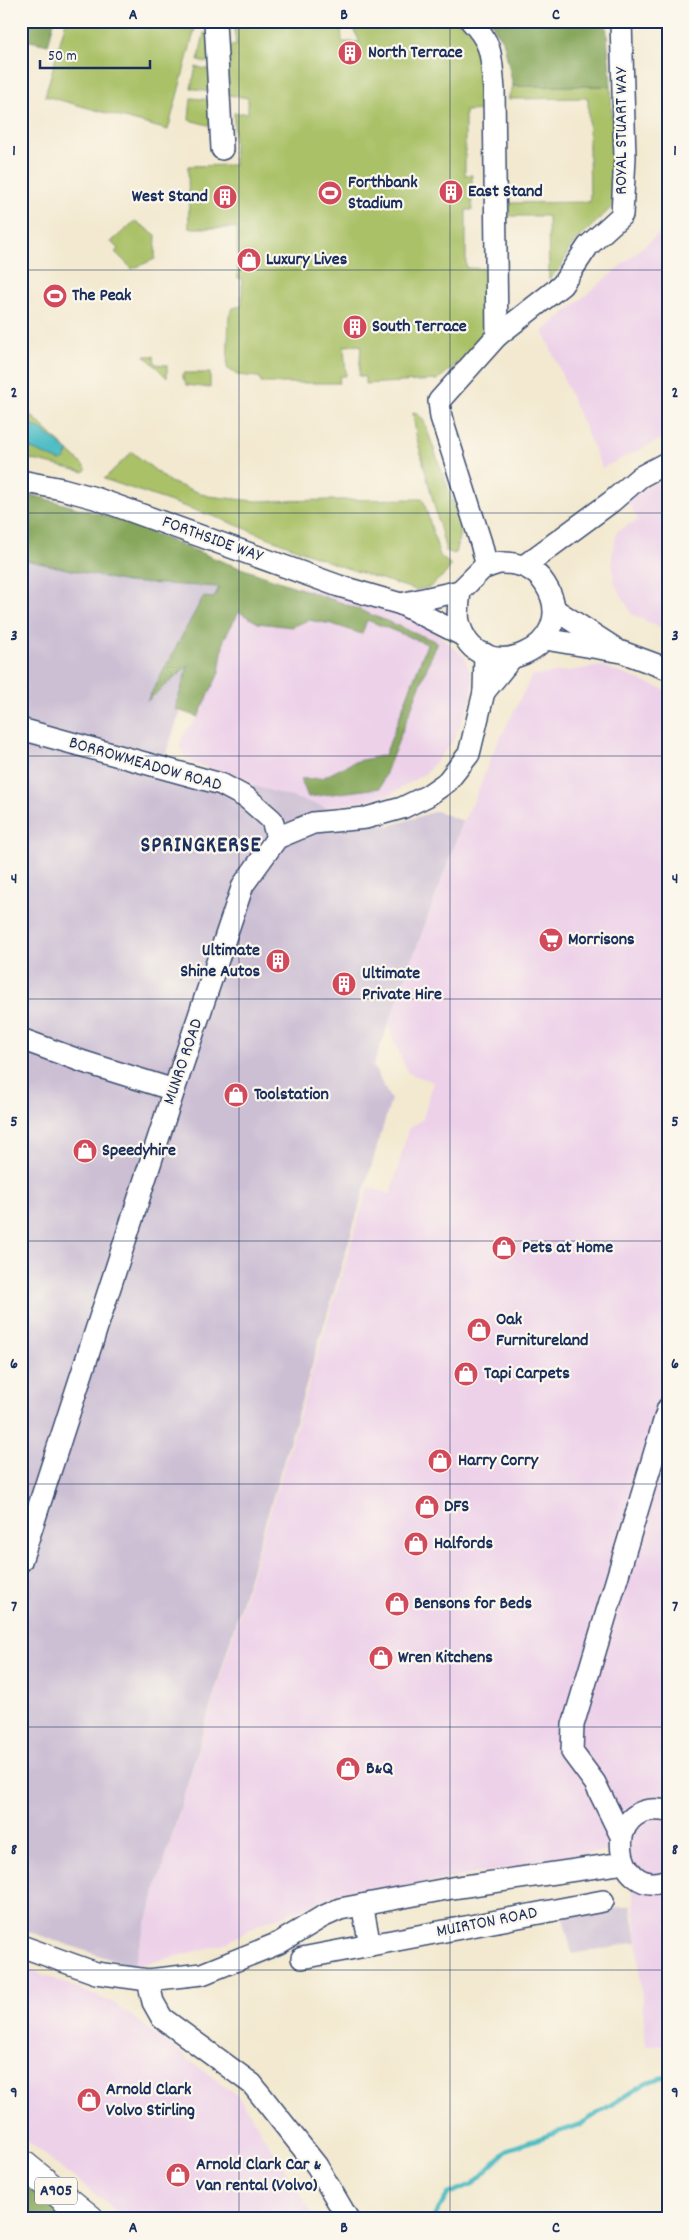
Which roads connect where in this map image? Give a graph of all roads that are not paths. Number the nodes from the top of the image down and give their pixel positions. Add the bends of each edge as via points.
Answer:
1 (215, 21) edge
2 (471, 21) edge
3 (621, 21) edge
4 (222, 149) dead end
5 (497, 336) junction
6 (668, 462) edge
7 (21, 481) edge
8 (524, 566) junction
9 (487, 567) junction
10 (460, 591) junction
11 (401, 604) junction
12 (554, 609) junction
13 (464, 636) junction
14 (545, 639) junction
15 (622, 652) junction
16 (485, 654) junction
17 (511, 659) junction
18 (668, 668) edge
19 (484, 692) junction
20 (21, 729) edge
21 (277, 838) junction
22 (21, 1039) edge
23 (174, 1090) junction
24 (668, 1408) edge
25 (21, 1561) edge
26 (594, 1783) junction
27 (664, 1804) edge
28 (637, 1815) junction
29 (621, 1836) junction
30 (624, 1863) junction
31 (668, 1880) edge
32 (603, 1901) dead end
33 (362, 1905) junction
34 (370, 1945) junction
35 (21, 1946) edge
36 (302, 1958) dead end
37 (148, 1980) junction
38 (21, 2163) edge
39 (90, 2219) edge
40 (348, 2219) edge

1 - 4 street
2 - 5 street via 491,50
3 - 5 street, ROYAL STUART WAY via 625,157 622,215 588,246 562,285
5 - 9 street, ROYAL STUART WAY via 439,401 440,418
6 - 8 street via 640,477
7 - 11 street, FORTHSIDE WAY via 95,498 339,586
8 - 9 street via 508,562
8 - 12 street via 544,582
9 - 10 street
10 - 11 street, FORTHSIDE WAY
10 - 13 street via 458,620
11 - 13 street, FORTHSIDE WAY
12 - 14 street
12 - 15 street
13 - 16 street
14 - 15 street
14 - 17 street via 534,650
15 - 18 street
16 - 17 street
16 - 19 street
17 - 19 street
19 - 21 street via 469,754 447,782 402,808 366,818 313,823
20 - 21 street, BORROWMEADOW ROAD via 221,784 247,798 272,820
21 - 23 street, MUNRO ROAD via 243,885
22 - 23 street
23 - 25 street, MUNRO ROAD
24 - 26 street via 573,1725 572,1752
26 - 28 street
26 - 29 street
27 - 28 street
28 - 29 street via 626,1824
29 - 30 street
30 - 31 street via 641,1880
30 - 33 street via 452,1888
32 - 34 street, MUIRTON ROAD
33 - 34 street
33 - 37 street via 322,1916 279,1943 202,1974
34 - 36 street, MUIRTON ROAD
35 - 37 street via 96,1973
37 - 40 street via 153,2002 162,2018 252,2084 317,2166
38 - 39 main road, A905

